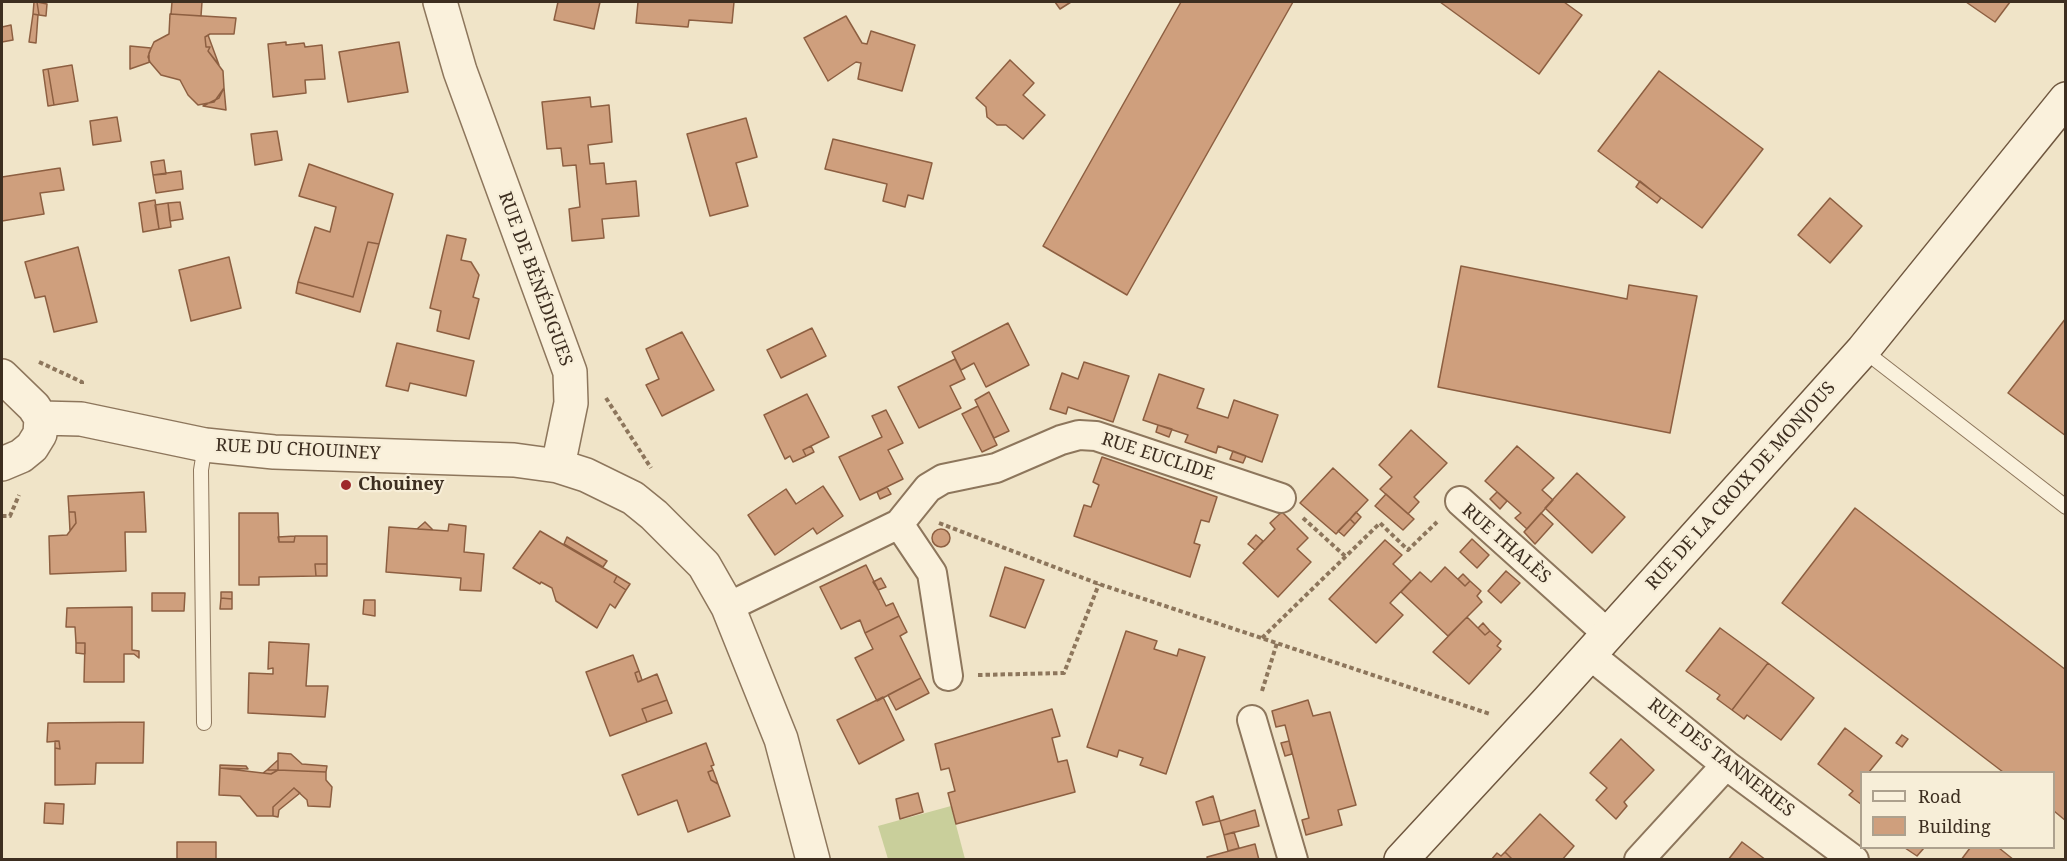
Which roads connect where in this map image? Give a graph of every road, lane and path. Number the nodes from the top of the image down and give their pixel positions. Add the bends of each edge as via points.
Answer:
1 (440, 2) edge
2 (2066, 99) edge
3 (1863, 350) junction
4 (2, 376) edge
5 (602, 389) dead end
6 (41, 418) junction
7 (205, 445) junction
8 (2, 464) edge
9 (558, 466) junction
10 (652, 470) dead end
11 (1281, 498) joint
12 (1460, 501) joint
13 (2066, 507) edge
14 (899, 524) junction
15 (1345, 556) junction
16 (1100, 584) junction
17 (728, 607) junction
18 (1262, 638) junction
19 (1277, 643) junction
20 (1599, 644) junction
21 (948, 676) joint
22 (1252, 720) joint
23 (204, 723) dead end
24 (1524, 726) junction
25 (1726, 765) junction
26 (813, 860) edge
27 (1293, 860) edge
28 (1401, 860) edge
29 (1639, 860) edge
30 (1854, 860) edge

1 - 9 street, RUE DE BÉNÉDIGUES via 460,71 570,372 571,403
2 - 3 street, RUE DE LA CROIX DE MONJOUS
3 - 13 lane
3 - 20 street, RUE DE LA CROIX DE MONJOUS
4 - 6 street via 34,406
5 - 10 path
6 - 7 street, RUE DU CHOUINEY via 81,419
6 - 8 street via 40,434 32,447
7 - 9 street, RUE DU CHOUINEY via 274,452 514,460
7 - 23 lane via 201,470
9 - 17 street via 633,498 654,515 704,566
11 - 14 street, RUE EUCLIDE via 1096,436 1078,435 996,468 943,478 928,488
11 - 15 path
12 - 15 path, RUE THALÈS via 1408,550 1380,523
12 - 20 street, RUE THALÈS
14 - 16 path via 935,522
14 - 17 street, RUE EUCLIDE
14 - 21 street via 932,573
15 - 18 path
16 - 18 path
16 - 21 path via 1064,673
17 - 26 street via 781,739
18 - 19 path
19 - 22 path
19 - 24 path
20 - 24 street, RUE DE LA CROIX DE MONJOUS
20 - 25 street, RUE DES TANNERIES
22 - 27 street
24 - 28 street, RUE DE LA CROIX DE MONJOUS
25 - 29 street
25 - 30 street, RUE DES TANNERIES

